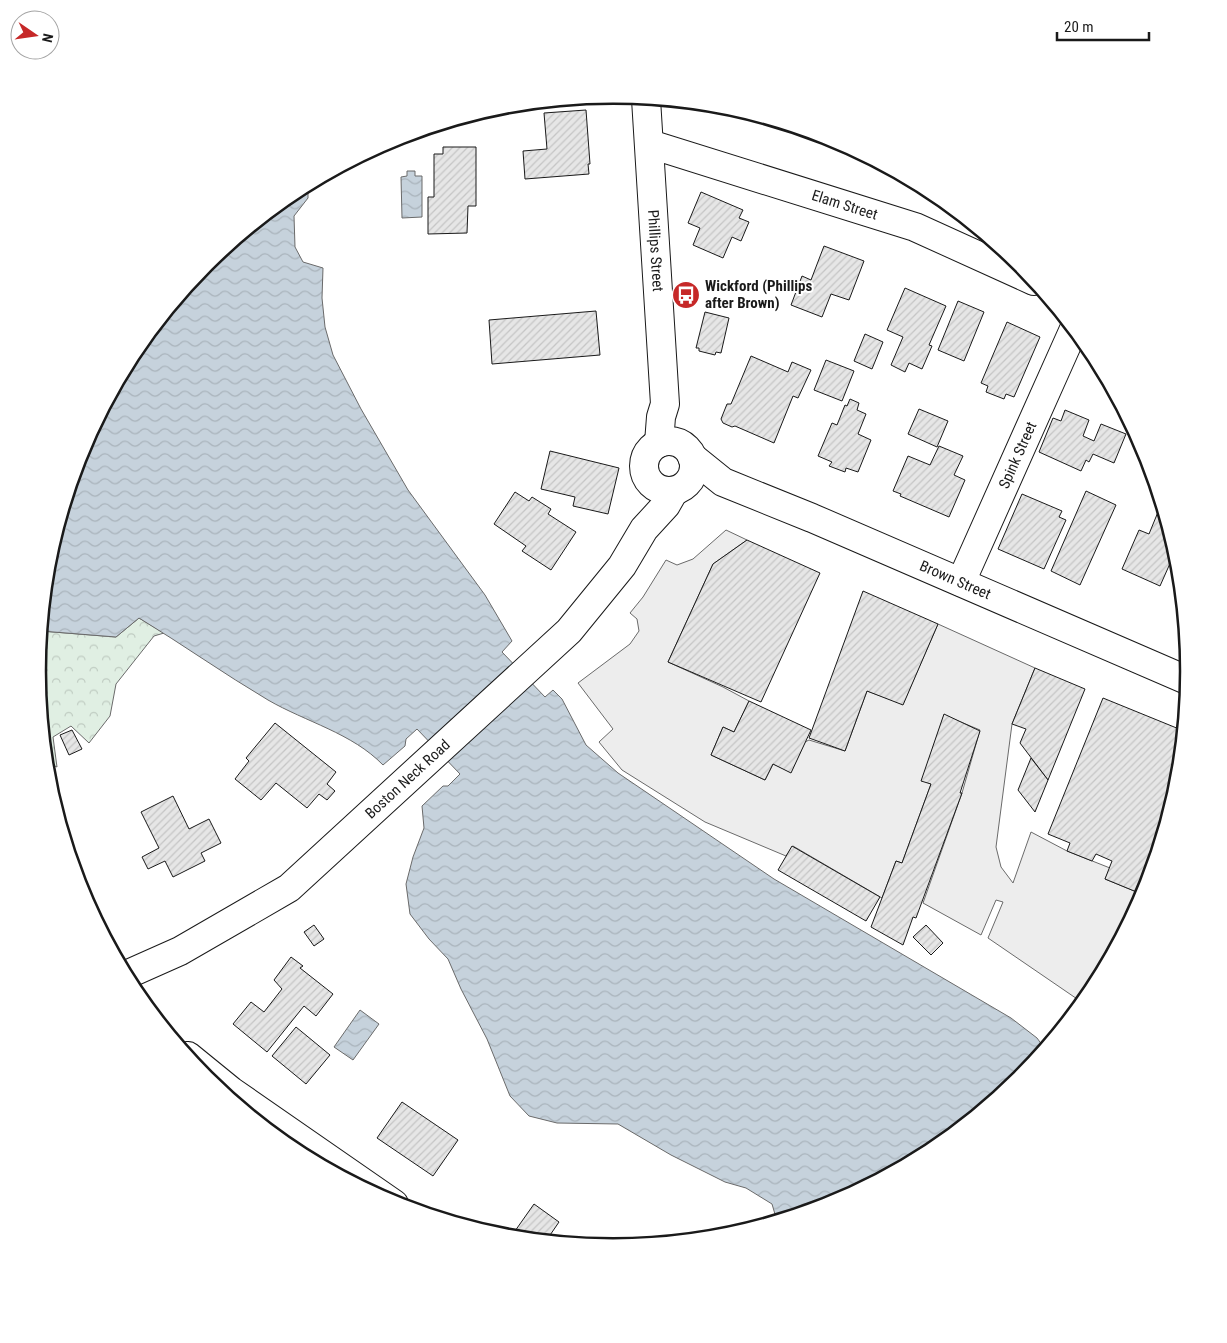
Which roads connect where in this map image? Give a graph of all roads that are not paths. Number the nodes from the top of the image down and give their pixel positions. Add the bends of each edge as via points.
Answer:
1 (647, 105) edge
2 (650, 144) junction
3 (1017, 273) edge
4 (1071, 336) edge
5 (674, 467) junction
6 (961, 582) junction
7 (1181, 678) edge
8 (133, 972) edge
9 (233, 1092) edge
10 (349, 1173) edge

1 - 2 main road, Phillips Street
2 - 3 main road, Elam Street via 915,227
2 - 5 main road, Phillips Street via 665,404 676,425
4 - 6 main road, Spink Street
5 - 6 main road, Brown Street via 723,482
5 - 8 main road, Boston Neck Road via 666,505 644,529 622,566 569,631 525,673 289,888 180,951
6 - 7 main road, Brown Street
9 - 10 main road

